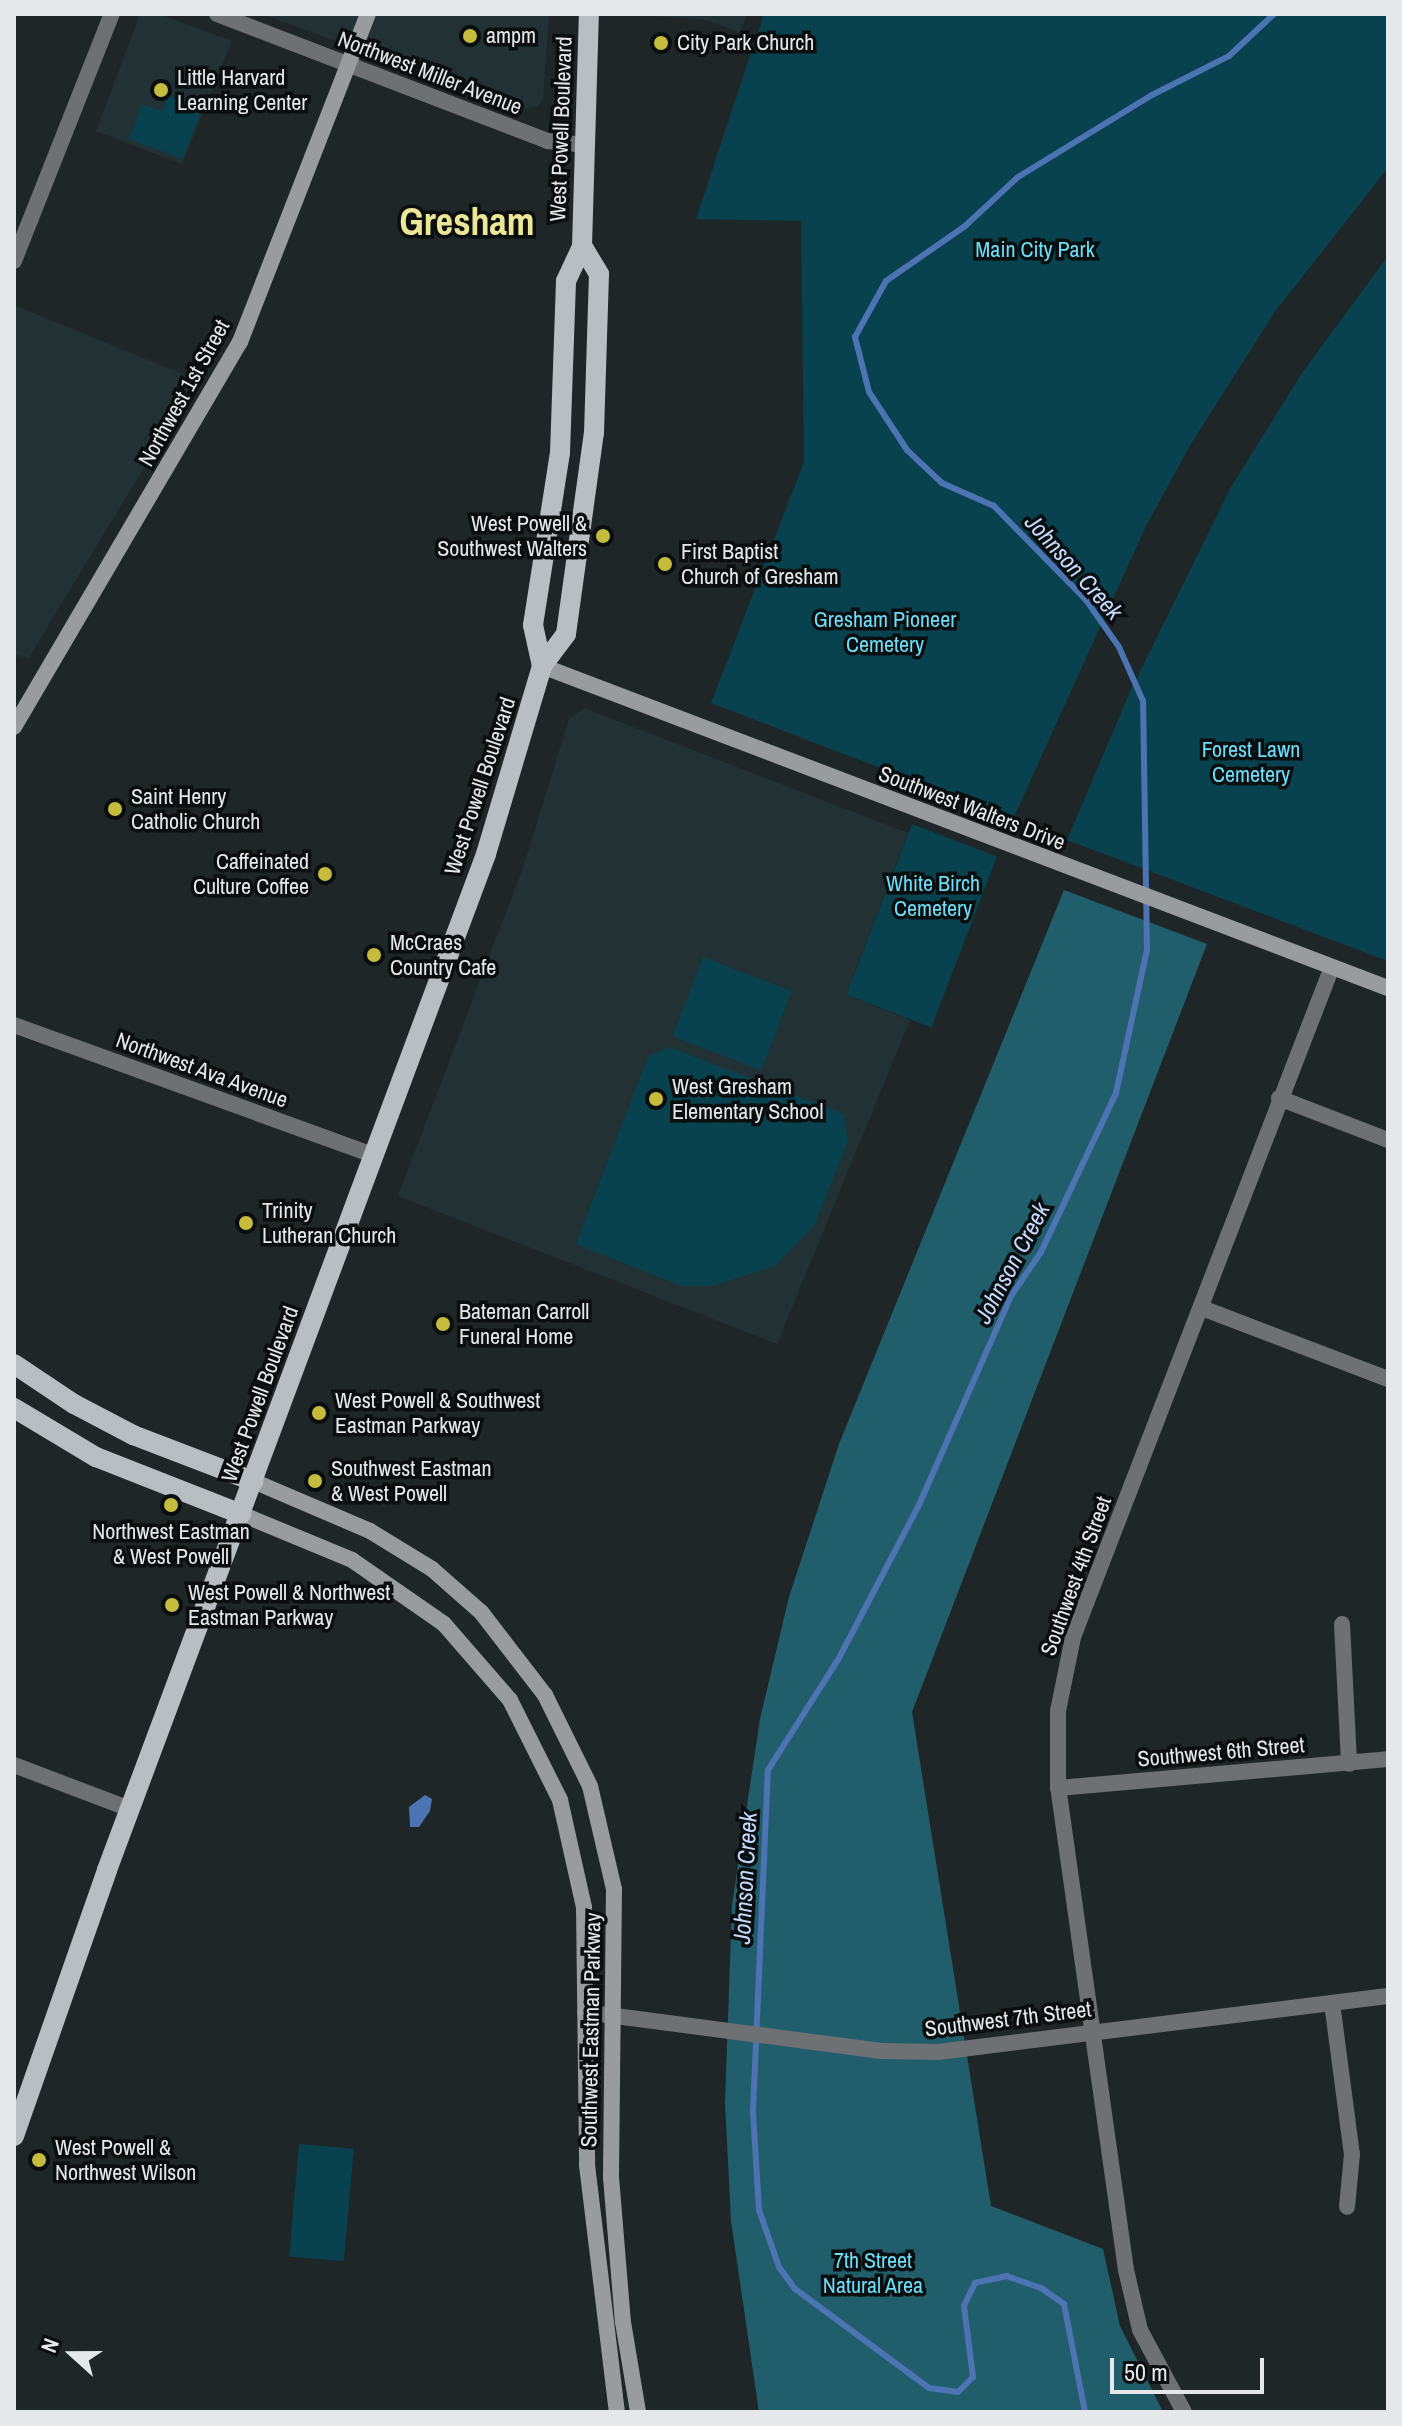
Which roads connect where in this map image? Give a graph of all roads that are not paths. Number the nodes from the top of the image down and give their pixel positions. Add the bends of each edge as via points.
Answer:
1 (112, 14) edge
2 (217, 14) edge
3 (368, 14) edge
4 (589, 14) edge
5 (348, 65) junction
6 (584, 145) junction
7 (582, 246) junction
8 (14, 261) edge
9 (542, 666) junction
10 (14, 727) edge
11 (1332, 967) junction
12 (1388, 988) edge
13 (14, 1025) edge
14 (1279, 1098) junction
15 (1388, 1140) edge
16 (375, 1156) junction
17 (1202, 1308) junction
18 (14, 1364) edge
19 (1388, 1379) edge
20 (14, 1408) edge
21 (253, 1481) junction
22 (241, 1514) junction
23 (1342, 1624) dead end
24 (1388, 1759) edge
25 (1349, 1764) junction
26 (14, 1765) edge
27 (1058, 1788) junction
28 (130, 1809) junction
29 (1388, 1996) edge
30 (1332, 2003) junction
31 (585, 2012) junction
32 (612, 2016) junction
33 (1092, 2031) junction
34 (14, 2136) edge
35 (1347, 2207) dead end
36 (617, 2412) edge
37 (638, 2412) edge
38 (1184, 2412) edge

1 - 8 street
2 - 5 street, Northwest Miller Avenue
3 - 5 main road, Northwest 1st Street
4 - 6 main road, West Powell Boulevard
5 - 6 street, Northwest Miller Avenue via 547,141
5 - 10 main road, Northwest 1st Street via 231,360
6 - 7 main road, West Powell Boulevard
7 - 9 main road, West Powell Boulevard via 566,281 560,453 533,625
7 - 9 main road, West Powell Boulevard via 599,274 594,433 566,634
9 - 11 main road, Southwest Walters Drive
9 - 16 main road, West Powell Boulevard via 486,854
11 - 12 main road, Southwest Walters Drive
11 - 14 street, Southwest 4th Street
13 - 16 street, Northwest Ava Avenue
14 - 15 street
14 - 17 street, Southwest 4th Street
16 - 21 main road, West Powell Boulevard
17 - 19 street
17 - 27 street, Southwest 4th Street via 1073,1637 1058,1711
18 - 21 main road via 133,1435
20 - 22 main road via 96,1457
21 - 22 main road, West Powell Boulevard
21 - 32 main road, Southwest Eastman Parkway via 351,1521 432,1569 481,1612 530,1671 568,1736 604,1829 617,1927
22 - 28 main road, West Powell Boulevard
22 - 31 main road, Southwest Eastman Parkway via 317,1543 391,1583 464,1644 510,1700 538,1748 572,1836 584,1907
23 - 25 street
24 - 25 street, Southwest 6th Street
25 - 27 street, Southwest 6th Street
26 - 28 street
27 - 33 street, Southwest 4th Street
28 - 34 main road, West Powell Boulevard
29 - 30 street, Southwest 7th Street
30 - 33 street, Southwest 7th Street
30 - 35 street via 1352,2154
31 - 32 street, Southwest 7th Street
31 - 36 main road, Southwest Eastman Parkway via 587,2165
32 - 33 street, Southwest 7th Street via 818,2043 938,2052
32 - 37 main road, Southwest Eastman Parkway via 615,2245
33 - 38 street, Southwest 4th Street via 1132,2298 1153,2361

